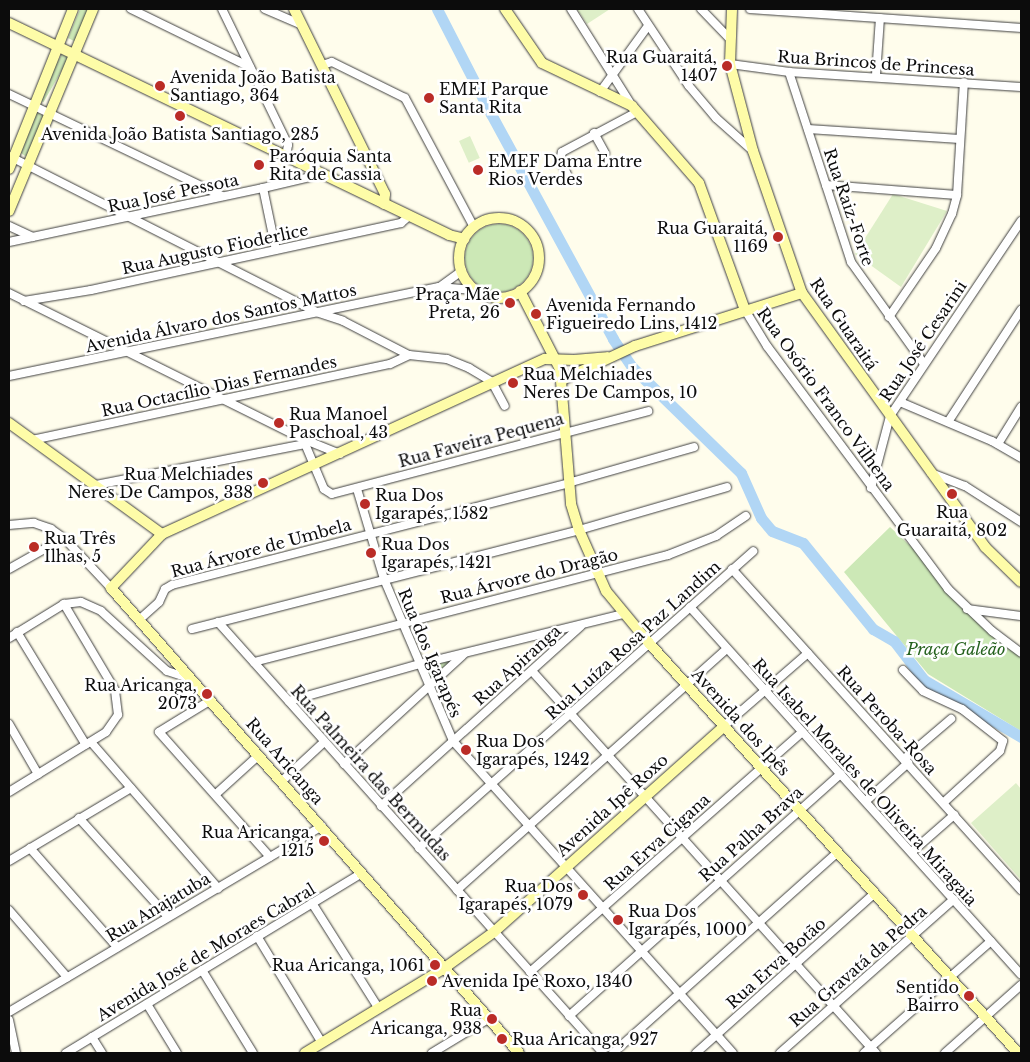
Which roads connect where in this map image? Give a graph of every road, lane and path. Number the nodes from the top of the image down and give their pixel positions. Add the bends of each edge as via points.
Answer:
1 (72, 9) edge
2 (93, 9) edge
3 (131, 9) edge
4 (222, 9) edge
5 (265, 9) edge
6 (294, 9) edge
7 (505, 9) edge
8 (571, 9) edge
9 (638, 9) edge
10 (701, 9) edge
11 (732, 9) edge
12 (750, 9) edge
13 (880, 18) junction
14 (9, 23) edge
15 (302, 25) junction
16 (648, 26) junction
17 (1021, 28) edge
18 (730, 39) junction
19 (57, 46) junction
20 (74, 54) junction
21 (730, 64) junction
22 (322, 65) junction
23 (250, 67) junction
24 (789, 72) junction
25 (614, 76) junction
26 (876, 76) junction
27 (964, 82) junction
28 (1021, 87) edge
29 (600, 92) junction
30 (9, 94) edge
31 (34, 106) junction
32 (635, 109) junction
33 (48, 113) junction
34 (808, 129) junction
35 (594, 133) junction
36 (960, 139) junction
37 (753, 151) junction
38 (605, 153) dead end
39 (286, 156) junction
40 (11, 157) edge
41 (27, 165) junction
42 (9, 169) edge
43 (316, 171) junction
44 (567, 174) dead end
45 (196, 185) junction
46 (826, 185) junction
47 (262, 188) junction
48 (957, 195) junction
49 (222, 196) junction
50 (200, 202) junction
51 (384, 204) junction
52 (109, 207) junction
53 (9, 211) edge
54 (153, 212) junction
55 (409, 216) junction
56 (130, 217) junction
57 (1021, 221) edge
58 (104, 223) junction
59 (9, 226) edge
60 (151, 228) junction
61 (474, 228) junction
62 (449, 235) junction
63 (33, 236) junction
64 (465, 239) junction
65 (9, 242) edge
66 (276, 250) junction
67 (460, 252) junction
68 (220, 263) junction
69 (462, 271) junction
70 (439, 287) junction
71 (476, 290) junction
72 (520, 292) junction
73 (9, 293) edge
74 (802, 293) junction
75 (24, 301) junction
76 (745, 310) junction
77 (1021, 310) edge
78 (316, 312) junction
79 (889, 317) junction
80 (129, 352) junction
81 (409, 355) junction
82 (609, 356) junction
83 (554, 357) junction
84 (595, 358) junction
85 (924, 364) junction
86 (561, 375) junction
87 (9, 376) edge
88 (492, 382) junction
89 (223, 400) junction
90 (900, 402) junction
91 (505, 406) dead end
92 (1021, 407) edge
93 (648, 412) dead end
94 (890, 416) junction
95 (9, 422) edge
96 (948, 422) junction
97 (565, 431) junction
98 (32, 440) junction
99 (304, 441) junction
100 (998, 444) junction
101 (694, 447) dead end
102 (340, 454) junction
103 (1021, 458) edge
104 (313, 465) junction
105 (931, 473) junction
106 (568, 483) junction
107 (96, 485) junction
108 (727, 487) dead end
109 (871, 488) junction
110 (357, 489) junction
111 (746, 516) dead end
112 (1021, 522) edge
113 (9, 525) edge
114 (579, 530) junction
115 (162, 534) junction
116 (370, 534) junction
117 (64, 538) junction
118 (752, 551) dead end
119 (9, 569) edge
120 (732, 569) junction
121 (596, 573) junction
122 (384, 579) junction
123 (1021, 582) edge
124 (111, 588) junction
125 (64, 604) junction
126 (690, 607) junction
127 (967, 609) junction
128 (993, 612) junction
129 (624, 614) junction
130 (1021, 616) edge
131 (139, 620) junction
132 (218, 622) junction
133 (403, 623) junction
134 (583, 625) junction
135 (192, 629) dead end
136 (992, 631) junction
137 (17, 632) junction
138 (9, 638) edge
139 (649, 644) junction
140 (727, 650) junction
141 (465, 653) junction
142 (808, 653) junction
143 (1021, 653) edge
144 (254, 662) junction
145 (420, 664) junction
146 (532, 670) junction
147 (903, 670) dead end
148 (193, 679) junction
149 (687, 685) junction
150 (428, 686) junction
151 (763, 692) junction
152 (211, 700) junction
153 (289, 701) junction
154 (571, 714) junction
155 (950, 718) dead end
156 (9, 724) edge
157 (724, 726) junction
158 (802, 732) junction
159 (453, 740) junction
160 (324, 742) junction
161 (88, 743) junction
162 (259, 755) junction
163 (607, 756) junction
164 (906, 761) junction
165 (344, 764) junction
166 (761, 768) junction
167 (38, 774) junction
168 (841, 774) junction
169 (282, 780) junction
170 (491, 785) junction
171 (131, 788) junction
172 (9, 792) edge
173 (216, 794) junction
174 (644, 797) junction
175 (866, 801) junction
176 (943, 803) junction
177 (381, 806) junction
178 (800, 810) junction
179 (954, 815) junction
180 (79, 818) junction
181 (322, 826) junction
182 (528, 826) junction
183 (682, 838) junction
184 (30, 848) junction
185 (420, 848) junction
186 (913, 851) junction
187 (838, 852) junction
188 (270, 857) junction
189 (9, 861) edge
190 (565, 868) junction
191 (360, 874) junction
192 (720, 881) junction
193 (218, 888) junction
194 (457, 890) junction
195 (1021, 890) edge
196 (875, 893) junction
197 (954, 899) junction
198 (312, 903) junction
199 (603, 909) junction
200 (9, 910) edge
201 (168, 917) junction
202 (759, 923) junction
203 (494, 932) junction
204 (257, 936) junction
205 (913, 936) junction
206 (991, 941) junction
207 (117, 947) junction
208 (640, 952) junction
209 (796, 964) junction
210 (444, 968) junction
211 (202, 970) junction
212 (530, 972) junction
213 (1021, 974) edge
214 (67, 977) junction
215 (950, 977) junction
216 (1021, 985) edge
217 (680, 994) junction
218 (147, 1004) junction
219 (833, 1006) junction
220 (379, 1010) junction
221 (9, 1012) edge
222 (569, 1016) junction
223 (986, 1017) junction
224 (488, 1019) junction
225 (9, 1020) edge
226 (717, 1034) junction
227 (92, 1037) junction
228 (322, 1043) junction
229 (873, 1050) edge
230 (16, 1053) edge
231 (66, 1053) edge
232 (102, 1053) edge
233 (177, 1053) edge
234 (252, 1053) edge
235 (305, 1053) edge
236 (432, 1053) edge
237 (519, 1053) edge
238 (603, 1053) edge
239 (613, 1053) edge
240 (696, 1053) edge
241 (733, 1053) edge
242 (780, 1053) edge
243 (864, 1053) edge
244 (946, 1053) edge
245 (1018, 1053) edge

1 - 19 street
2 - 20 street
3 - 23 street
4 - 23 street
5 - 15 street
6 - 15 street
7 - 29 street, Rua Osório Franco Vilhena via 542,63
8 - 25 street
9 - 16 street
10 - 18 street
11 - 18 street, Rua Guaraitá
12 - 13 street
13 - 17 street
13 - 26 street
14 - 19 street
15 - 22 street
16 - 25 street
16 - 37 street via 689,86 716,118
18 - 21 street, Rua Guaraitá
19 - 20 street
19 - 31 street
20 - 33 street
20 - 39 street
21 - 24 street, Rua Brincos de Princesa
21 - 37 street, Rua Guaraitá
22 - 51 street via 385,194
22 - 61 street via 332,62 403,96
23 - 39 street via 288,145
24 - 26 street, Rua Brincos de Princesa
24 - 34 street, Rua Raiz-Forte
25 - 29 street
25 - 32 street
26 - 27 street, Rua Brincos de Princesa
27 - 28 street, Rua Brincos de Princesa
27 - 36 street
29 - 32 street, Rua Osório Franco Vilhena
30 - 31 street
31 - 33 street
31 - 40 street
32 - 35 street
32 - 76 street, Rua Osório Franco Vilhena via 704,193
33 - 41 street
33 - 45 street
34 - 36 street
34 - 46 street, Rua Raiz-Forte
35 - 38 street
35 - 44 street via 562,152 560,160
36 - 48 street
37 - 74 street, Rua Guaraitá
39 - 43 street
40 - 41 street
40 - 42 street
41 - 52 street
41 - 53 street
43 - 47 street, Rua José Pessota via 310,177
43 - 51 street
45 - 49 street
45 - 50 street
46 - 48 street
46 - 79 street, Rua Raiz-Forte via 851,262
47 - 49 street, Rua José Pessota
47 - 66 street
48 - 79 street via 944,233
49 - 50 street, Rua José Pessota
50 - 54 street, Rua José Pessota
51 - 55 street
52 - 56 street
52 - 58 street
54 - 56 street, Rua José Pessota
54 - 60 street
55 - 62 street
55 - 66 street, Rua Augusto Fioderlice via 401,223
56 - 58 street, Rua José Pessota
56 - 60 street
57 - 85 street, Rua José Cesarini
58 - 63 street, Rua José Pessota
59 - 63 street
60 - 68 street
61 - 64 street
61 - 72 street via 483,222 504,218 515,221 532,234 537,244 539,265 535,276
62 - 64 street
62 - 67 street
63 - 65 street, Rua José Pessota
64 - 67 street
66 - 68 street, Rua Augusto Fioderlice
67 - 69 street
68 - 75 street, Rua Augusto Fioderlice
68 - 78 street
69 - 70 street, Avenida Álvaro dos Santos Mattos
69 - 71 street
70 - 71 street, Avenida Álvaro dos Santos Mattos
70 - 78 street, Avenida Álvaro dos Santos Mattos
71 - 72 street via 494,297
72 - 83 street, Avenida dos Ipês
73 - 75 street
74 - 76 street
74 - 94 street, Rua Guaraitá
75 - 80 street
76 - 82 street
76 - 109 street, Rua Osório Franco Vilhena via 757,333
77 - 96 street
78 - 80 street, Avenida Álvaro dos Santos Mattos
78 - 81 street via 342,321
79 - 85 street, Rua Raiz-Forte
80 - 87 street, Avenida Álvaro dos Santos Mattos
80 - 89 street
81 - 88 street via 460,363
81 - 89 street, Rua Octacílio Dias Fernandes via 390,364
82 - 84 street
82 - 86 street
83 - 84 street via 574,360
83 - 86 street, Avenida dos Ipês
83 - 88 street
84 - 86 street
85 - 90 street, Rua José Cesarini
86 - 97 street, Avenida dos Ipês
88 - 91 street
88 - 102 street
89 - 98 street, Rua Octacílio Dias Fernandes
89 - 99 street
90 - 94 street, Rua José Cesarini
90 - 96 street
92 - 100 street
93 - 97 street, Rua Faveira Pequena
94 - 105 street, Rua Guaraitá
94 - 109 street, Rua José Cesarini
95 - 98 street
96 - 100 street
97 - 106 street, Avenida dos Ipês
97 - 110 street, Rua Faveira Pequena
98 - 107 street
99 - 102 street
99 - 104 street
99 - 107 street
100 - 103 street
101 - 106 street, Rua Árvore de Umbela
102 - 104 street
104 - 110 street, Rua Faveira Pequena via 324,489 332,494
104 - 115 street
105 - 112 street via 965,486
105 - 123 street, Rua Guaraitá via 985,547
106 - 114 street, Avenida dos Ipês
106 - 116 street, Rua Árvore de Umbela
107 - 115 street
108 - 114 street
109 - 127 street, Rua Osório Franco Vilhena
110 - 116 street, Rua dos Igarapés
111 - 121 street, Rua Árvore do Dragão via 716,536 692,546
113 - 117 street, Rua Aricanga via 39,524
114 - 121 street, Avenida dos Ipês
114 - 122 street
115 - 124 street
116 - 122 street, Rua dos Igarapés
116 - 131 street, Rua Árvore de Umbela via 167,587 159,602
117 - 119 street
117 - 124 street, Rua Aricanga
118 - 120 street, Rua Luíza Rosa Paz Landim
120 - 126 street, Rua Luíza Rosa Paz Landim
120 - 142 street, Rua Peroba-Rosa
121 - 129 street, Avenida dos Ipês
121 - 133 street, Rua Árvore do Dragão
122 - 132 street
122 - 133 street, Rua dos Igarapés
124 - 131 street, Rua Aricanga
125 - 137 street
125 - 148 street via 81,602 101,611 158,664 174,674
125 - 161 street via 119,699 114,723
126 - 139 street, Rua Luíza Rosa Paz Landim
126 - 140 street, Rua Isabel Morales de Oliveira Miragaia
127 - 128 street
127 - 136 street, Rua Osório Franco Vilhena
128 - 130 street
128 - 136 street
129 - 134 street
129 - 139 street, Avenida dos Ipês
131 - 148 street, Rua Aricanga
132 - 135 street
132 - 144 street, Rua Palmeira das Bermudas
133 - 144 street, Rua Árvore do Dragão
133 - 145 street, Rua dos Igarapés
134 - 141 street
134 - 146 street, Rua Apiranga
136 - 143 street, Rua Osório Franco Vilhena
137 - 138 street
137 - 161 street
139 - 149 street, Avenida dos Ipês
139 - 154 street, Rua Luíza Rosa Paz Landim
140 - 149 street
140 - 151 street, Rua Isabel Morales de Oliveira Miragaia
141 - 145 street
141 - 150 street
142 - 151 street, Avenida Ipê Roxo
142 - 164 street, Rua Peroba-Rosa
144 - 153 street, Rua Palmeira das Bermudas
145 - 150 street, Rua dos Igarapés
145 - 153 street
146 - 154 street
146 - 159 street, Rua Apiranga
147 - 176 street via 923,691 962,709 1001,738 1002,747
148 - 152 street, Rua Aricanga
149 - 157 street, Avenida dos Ipês
149 - 163 street
150 - 159 street, Rua dos Igarapés
150 - 165 street
151 - 157 street, Avenida Ipê Roxo
151 - 158 street, Rua Isabel Morales de Oliveira Miragaia
152 - 162 street, Rua Aricanga
152 - 173 street via 159,732
153 - 160 street, Rua Palmeira das Bermudas
154 - 163 street
154 - 170 street, Rua Luíza Rosa Paz Landim
155 - 164 street
156 - 167 street
157 - 166 street, Avenida dos Ipês
157 - 174 street, Avenida Ipê Roxo
158 - 166 street, Rua Erva Cigana
158 - 168 street, Rua Isabel Morales de Oliveira Miragaia
159 - 170 street, Rua dos Igarapés
159 - 177 street, Rua Apiranga
160 - 165 street, Rua Palmeira das Bermudas
160 - 169 street
161 - 167 street
161 - 171 street
162 - 169 street, Rua Aricanga
162 - 173 street
163 - 174 street
163 - 182 street
164 - 175 street
164 - 176 street, Rua Peroba-Rosa
165 - 177 street, Rua Palmeira das Bermudas
166 - 178 street, Avenida dos Ipês
166 - 183 street, Rua Erva Cigana
167 - 172 street
168 - 175 street, Rua Isabel Morales de Oliveira Miragaia
168 - 178 street, Rua Palha Brava
169 - 181 street, Rua Aricanga
170 - 182 street, Rua dos Igarapés
170 - 185 street, Rua Luíza Rosa Paz Landim
171 - 180 street
171 - 193 street
173 - 188 street
174 - 183 street
174 - 190 street, Avenida Ipê Roxo
175 - 186 street, Rua Isabel Morales de Oliveira Miragaia
176 - 179 street, Rua Peroba-Rosa
177 - 185 street, Rua Palmeira das Bermudas
178 - 187 street, Avenida dos Ipês
178 - 192 street, Rua Palha Brava
179 - 186 street
179 - 195 street, Rua Peroba-Rosa
180 - 184 street
180 - 201 street
181 - 188 street, Rua Anajatuba
181 - 191 street, Rua Aricanga
182 - 190 street, Rua dos Igarapés
182 - 194 street
183 - 192 street
183 - 199 street, Rua Erva Cigana
184 - 189 street
184 - 207 street
185 - 194 street, Rua Palmeira das Bermudas
186 - 197 street, Rua Isabel Morales de Oliveira Miragaia
187 - 196 street, Avenida dos Ipês
187 - 202 street
188 - 193 street, Rua Anajatuba
190 - 199 street, Rua dos Igarapés
190 - 203 street, Avenida Ipê Roxo
191 - 198 street, Avenida José de Moraes Cabral
191 - 210 street, Rua Aricanga
192 - 202 street
192 - 208 street, Rua Palha Brava
193 - 201 street, Rua Anajatuba
194 - 203 street, Rua Palmeira das Bermudas
196 - 205 street, Avenida dos Ipês
196 - 209 street, Rua Erva Botão
197 - 205 street, Rua Gravatá da Pedra
197 - 206 street, Rua Isabel Morales de Oliveira Miragaia
198 - 204 street, Avenida José de Moraes Cabral
198 - 220 street
199 - 208 street, Rua dos Igarapés
199 - 212 street, Rua Erva Cigana
200 - 214 street
201 - 207 street, Rua Anajatuba
202 - 209 street
202 - 217 street
203 - 210 street, Avenida Ipê Roxo
203 - 212 street, Rua Palmeira das Bermudas
204 - 211 street, Avenida José de Moraes Cabral
204 - 228 street
205 - 215 street, Avenida dos Ipês
205 - 219 street, Rua Gravatá da Pedra
206 - 213 street, Rua Isabel Morales de Oliveira Miragaia
206 - 215 street
207 - 214 street, Rua Anajatuba
208 - 217 street, Rua dos Igarapés
208 - 222 street, Rua Palha Brava
209 - 219 street
209 - 226 street, Rua Erva Botão
210 - 220 street, Avenida Ipê Roxo
210 - 224 street, Rua Aricanga
211 - 218 street, Avenida José de Moraes Cabral
211 - 234 street
212 - 222 street, Rua Palmeira das Bermudas
214 - 221 street, Rua Anajatuba
215 - 223 street, Avenida dos Ipês
215 - 229 street
216 - 223 street
217 - 226 street, Rua dos Igarapés
217 - 239 street
218 - 227 street, Avenida José de Moraes Cabral
218 - 233 street
219 - 229 street
219 - 242 street, Rua Gravatá da Pedra
220 - 228 street, Avenida Ipê Roxo
222 - 238 street, Rua Palmeira das Bermudas
223 - 244 street
223 - 245 street, Avenida dos Ipês
224 - 236 street
224 - 237 street, Rua Aricanga
225 - 230 street
226 - 240 street, Rua Erva Botão
226 - 241 street, Rua dos Igarapés
227 - 231 street, Avenida José de Moraes Cabral
227 - 232 street
228 - 235 street, Avenida Ipê Roxo
229 - 243 street

